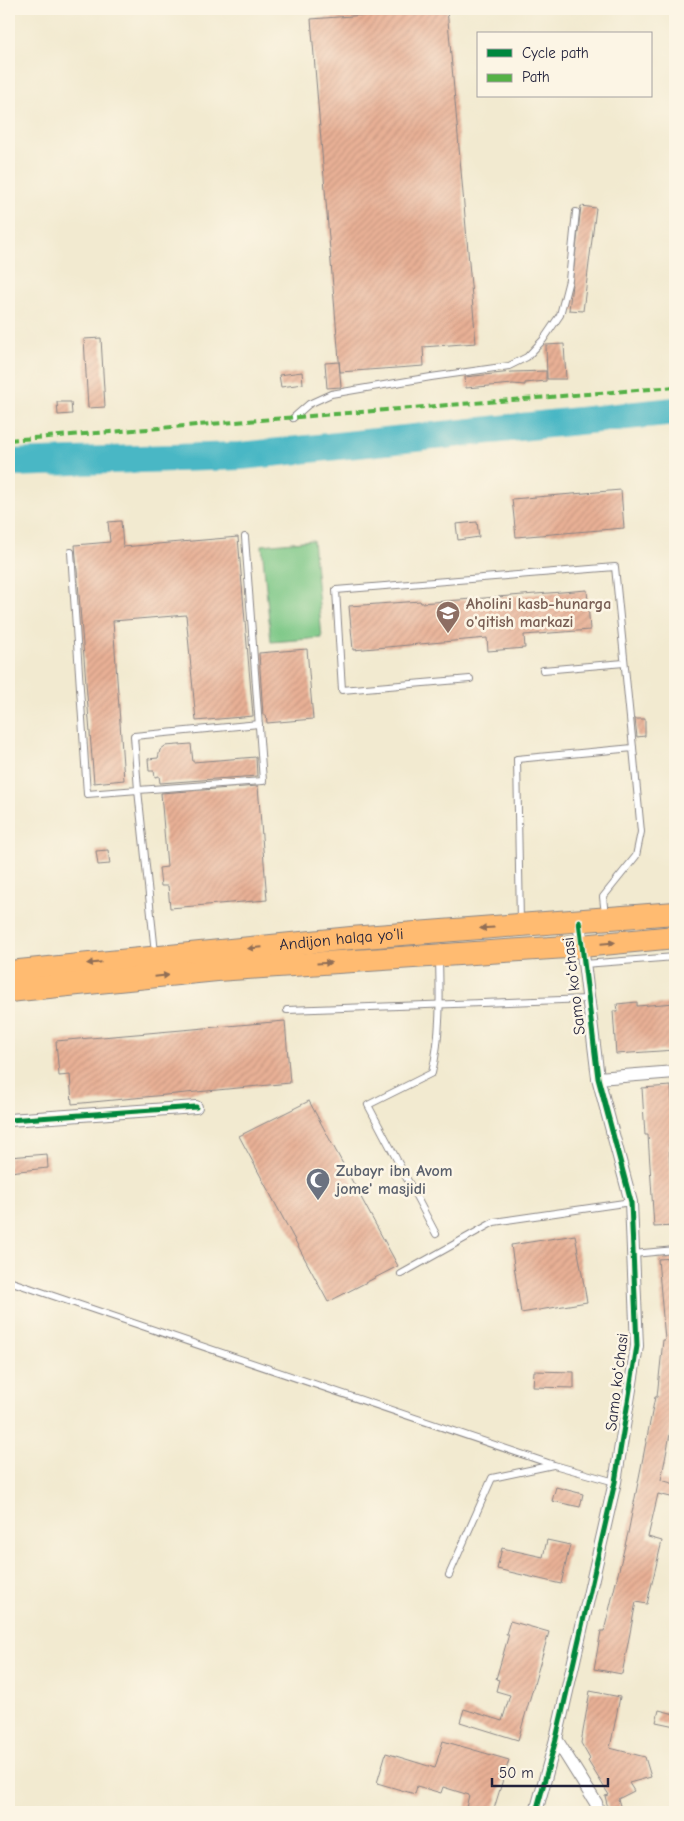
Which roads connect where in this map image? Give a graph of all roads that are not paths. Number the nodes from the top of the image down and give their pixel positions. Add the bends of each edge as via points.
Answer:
1 (576, 212) dead end
2 (293, 418) dead end
3 (245, 537) dead end
4 (71, 552) dead end
5 (624, 663) junction
6 (543, 670) dead end
7 (470, 679) dead end
8 (259, 724) junction
9 (633, 748) junction
10 (138, 790) junction
11 (675, 913) edge
12 (605, 919) junction
13 (579, 921) junction
14 (520, 926) junction
15 (675, 937) edge
16 (439, 955) junction
17 (583, 955) junction
18 (155, 957) junction
19 (675, 957) edge
20 (9, 972) edge
21 (9, 991) edge
22 (588, 999) junction
23 (441, 1004) junction
24 (287, 1010) dead end
25 (675, 1072) edge
26 (598, 1078) junction
27 (196, 1107) dead end
28 (9, 1120) edge
29 (631, 1202) junction
30 (436, 1234) dead end
31 (675, 1250) edge
32 (633, 1254) junction
33 (401, 1274) dead end
34 (9, 1281) edge
35 (554, 1464) junction
36 (615, 1482) junction
37 (449, 1575) dead end
38 (556, 1739) junction
39 (536, 1812) edge
40 (598, 1812) edge

1 - 2 lane via 569,280 560,315 527,357 509,366 331,394 309,404
3 - 8 lane
4 - 10 lane via 87,794
5 - 6 lane
5 - 7 lane via 615,567 336,590 342,690
5 - 9 lane
8 - 10 lane via 134,736
8 - 10 lane via 263,781
9 - 12 lane via 641,832 636,856 603,897
9 - 14 lane via 518,760
10 - 18 lane
11 - 12 highway, Andijon halqa yo‘li
12 - 13 highway, Andijon halqa yo‘li
13 - 14 highway, Andijon halqa yo‘li
13 - 17 street, Samo koʻchasi
14 -> 18 highway, Andijon halqa yo‘li
17 -> 15 highway, Andijon halqa yo‘li
16 - 17 highway, Andijon halqa yo‘li
21 -> 16 highway, Andijon halqa yo‘li via 218,970
16 - 23 lane
17 - 19 lane
17 - 22 street, Samo koʻchasi
18 -> 20 highway, Andijon halqa yo‘li
22 - 23 lane
22 - 26 street, Samo koʻchasi
23 - 24 lane
23 - 30 lane via 432,1073 368,1105
25 - 26 street
26 - 29 street, Samo koʻchasi
27 - 28 street
29 - 32 street, Samo koʻchasi
29 - 33 lane via 494,1222
31 - 32 lane
32 - 36 street, Samo koʻchasi via 638,1346
34 - 35 lane
35 - 36 lane
35 - 37 lane via 492,1478
36 - 38 street, Samo koʻchasi
38 - 39 street, Samo koʻchasi
38 - 40 street via 596,1803

